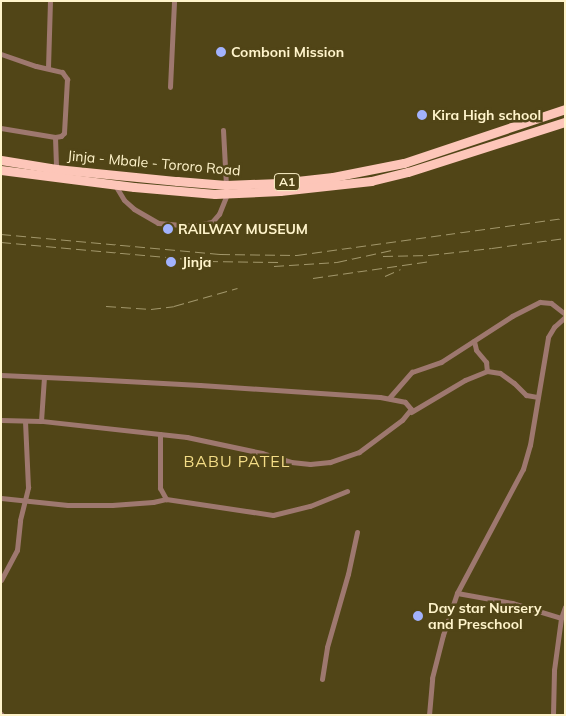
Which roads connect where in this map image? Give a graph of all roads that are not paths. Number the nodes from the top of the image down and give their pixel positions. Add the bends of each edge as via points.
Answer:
1 (50, 1) edge
2 (174, 1) edge
3 (1, 54) edge
4 (48, 68) junction
5 (170, 87) dead end
6 (565, 110) edge
7 (565, 122) edge
8 (1, 128) edge
9 (223, 130) dead end
10 (55, 137) junction
11 (1, 160) edge
12 (56, 169) junction
13 (1, 170) edge
14 (114, 185) junction
15 (226, 189) junction
16 (565, 316) edge
17 (474, 341) junction
18 (487, 371) junction
19 (1, 375) edge
20 (44, 377) junction
21 (389, 398) junction
22 (537, 398) junction
23 (405, 402) junction
24 (420, 404) junction
25 (411, 412) junction
26 (1, 420) edge
27 (25, 421) junction
28 (41, 421) junction
29 (160, 434) junction
30 (347, 492) dead end
31 (1, 498) edge
32 (166, 499) junction
33 (25, 500) junction
34 (357, 532) dead end
35 (1, 580) edge
36 (457, 593) junction
37 (565, 607) edge
38 (560, 618) junction
39 (322, 679) dead end
40 (429, 715) edge
41 (553, 715) edge

1 - 4 street
2 - 5 street
3 - 4 street
4 - 10 street via 62,72 67,79 64,133
6 - 15 highway, Jinja - Mbale - Tororo Road / A1 via 404,163 333,177
7 - 15 highway, Jinja - Mbale - Tororo Road / A1 via 371,181 280,191
8 - 10 street
9 - 15 street
10 - 12 street
11 - 12 highway, Jinja - Mbale - Tororo Road / A1
12 - 15 highway, Jinja - Mbale - Tororo Road / A1
13 - 14 highway, Jinja - Mbale - Tororo Road / A1
14 - 15 highway, Jinja - Mbale - Tororo Road / A1
14 - 15 street via 134,209 158,223 193,226 212,222 219,214
16 - 17 street via 551,303 540,302
16 - 22 street via 548,337
17 - 18 street via 476,350 486,362
17 - 21 street via 434,366 412,372
18 - 22 street via 500,374 526,395
18 - 24 street
19 - 20 street
20 - 21 street
20 - 28 street
21 - 23 street
22 - 36 street via 530,445 517,483
23 - 24 street
23 - 25 street via 411,407
24 - 25 street
25 - 29 street via 359,452 330,462 310,464 213,441
26 - 27 street
27 - 28 street
27 - 33 street via 28,487
28 - 29 street
29 - 32 street via 160,488
30 - 32 street via 273,515
31 - 33 street
32 - 33 street via 112,505 68,505
33 - 35 street via 17,550
34 - 39 street via 327,647
36 - 38 street via 512,603
36 - 40 street via 436,655
37 - 38 street
38 - 41 street

